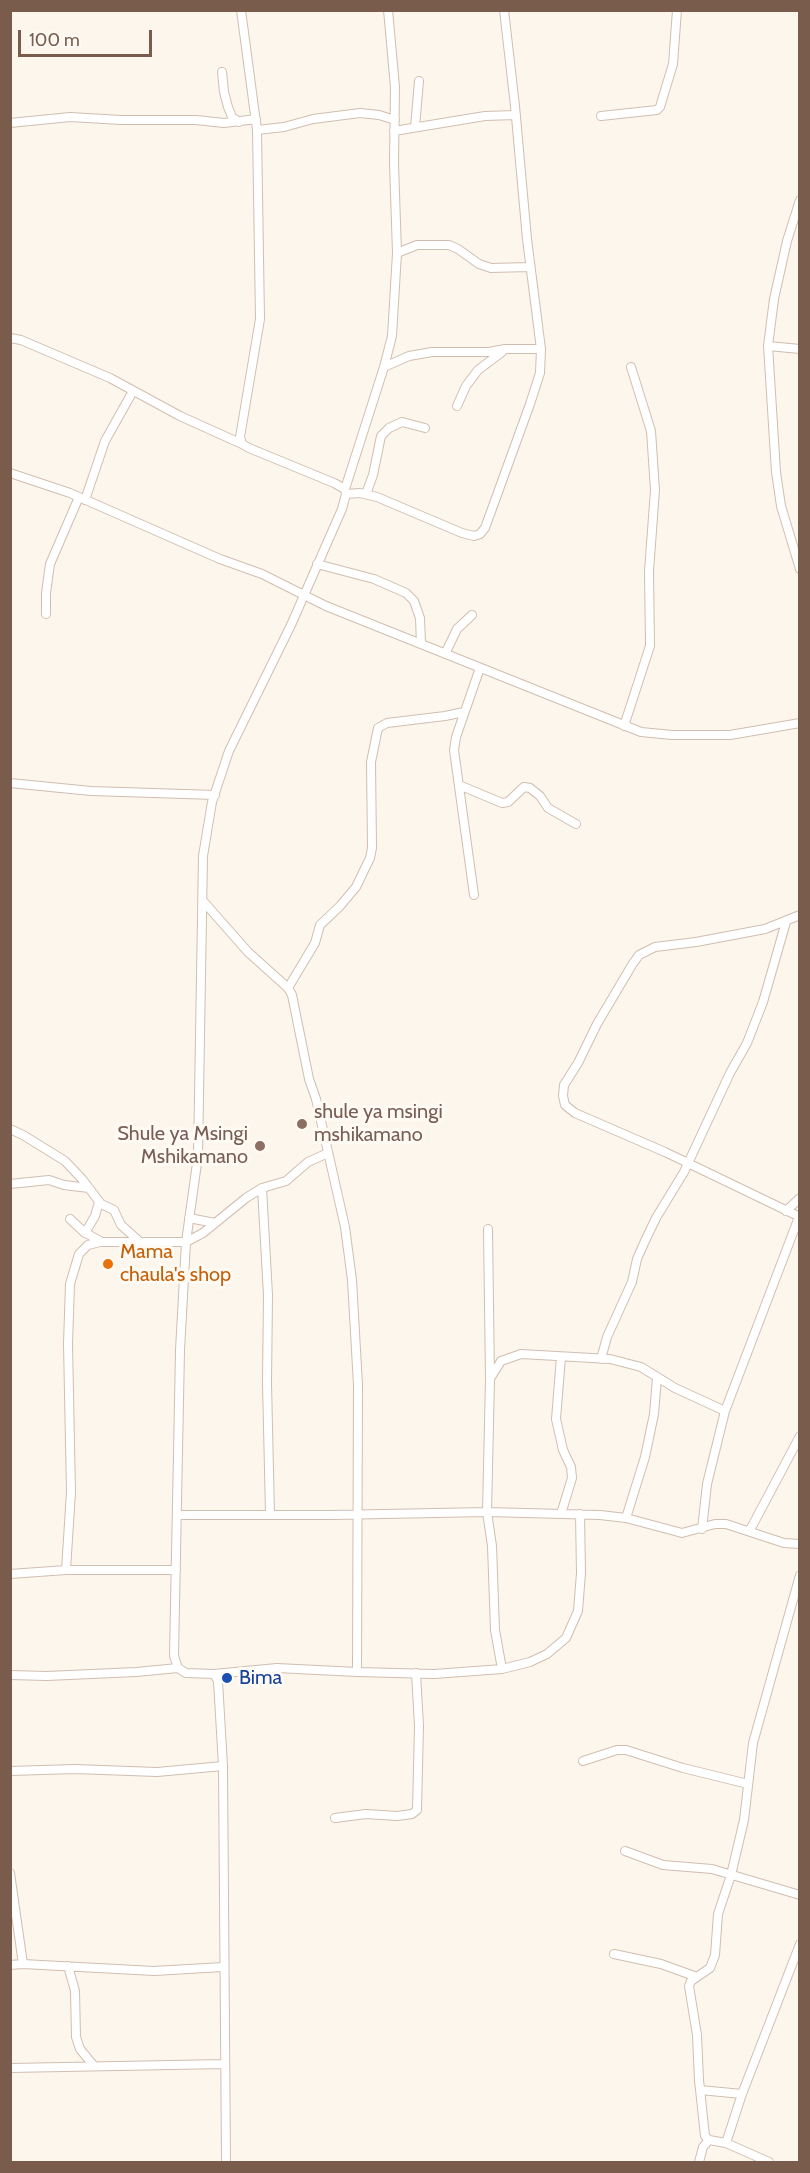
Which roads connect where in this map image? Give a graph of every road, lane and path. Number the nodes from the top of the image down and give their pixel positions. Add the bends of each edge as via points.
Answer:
1 (241, 10) edge
2 (388, 10) edge
3 (504, 10) edge
4 (677, 10) edge
5 (222, 72) dead end
6 (419, 81) dead end
7 (516, 115) junction
8 (600, 116) dead end
9 (256, 119) junction
10 (394, 120) junction
11 (239, 122) junction
12 (10, 123) edge
13 (415, 127) junction
14 (257, 130) junction
15 (394, 131) junction
16 (800, 200) edge
17 (397, 253) junction
18 (530, 267) junction
19 (10, 338) edge
20 (768, 346) junction
21 (505, 349) junction
22 (541, 349) junction
23 (800, 349) edge
24 (384, 367) junction
25 (631, 367) dead end
26 (133, 391) junction
27 (457, 406) dead end
28 (425, 428) dead end
29 (242, 444) junction
30 (10, 473) edge
31 (346, 492) junction
32 (366, 494) junction
33 (82, 499) junction
34 (317, 564) junction
35 (800, 569) edge
36 (303, 596) junction
37 (46, 614) dead end
38 (472, 615) dead end
39 (421, 644) junction
40 (445, 654) junction
41 (480, 668) junction
42 (464, 712) junction
43 (800, 723) edge
44 (624, 726) junction
45 (10, 783) edge
46 (459, 785) junction
47 (214, 795) junction
48 (576, 824) dead end
49 (474, 895) dead end
50 (203, 901) junction
51 (800, 915) edge
52 (786, 922) junction
53 (288, 988) junction
54 (10, 1130) edge
55 (328, 1153) junction
56 (687, 1163) junction
57 (10, 1184) edge
58 (89, 1188) junction
59 (262, 1188) junction
60 (800, 1198) edge
61 (99, 1202) junction
62 (786, 1211) junction
63 (799, 1217) edge
64 (189, 1218) junction
65 (70, 1219) dead end
66 (215, 1223) junction
67 (488, 1229) dead end
68 (85, 1233) junction
69 (102, 1242) junction
70 (140, 1242) junction
71 (186, 1242) junction
72 (561, 1357) junction
73 (601, 1359) junction
74 (657, 1378) junction
75 (490, 1380) junction
76 (725, 1411) junction
77 (800, 1436) edge
78 (487, 1512) junction
79 (270, 1514) junction
80 (561, 1514) junction
81 (580, 1514) junction
82 (178, 1515) junction
83 (359, 1515) junction
84 (626, 1518) junction
85 (702, 1529) junction
86 (750, 1530) junction
87 (800, 1544) edge
88 (66, 1570) junction
89 (176, 1570) junction
90 (10, 1574) edge
91 (800, 1575) edge
92 (796, 1603) edge
93 (177, 1668) junction
94 (502, 1670) junction
95 (357, 1672) junction
96 (416, 1673) junction
97 (214, 1674) junction
98 (10, 1675) edge
99 (583, 1761) dead end
100 (223, 1766) junction
101 (10, 1771) edge
102 (748, 1784) junction
103 (335, 1818) dead end
104 (625, 1851) dead end
105 (10, 1873) edge
106 (731, 1875) junction
107 (800, 1894) edge
108 (800, 1944) edge
109 (614, 1954) dead end
110 (23, 1964) junction
111 (10, 1965) edge
112 (68, 1966) junction
113 (223, 1967) junction
114 (697, 1977) junction
115 (225, 2064) junction
116 (94, 2066) junction
117 (10, 2068) edge
118 (700, 2090) junction
119 (742, 2094) junction
120 (709, 2140) junction
121 (726, 2143) junction
122 (226, 2163) edge
123 (699, 2163) edge
124 (770, 2163) edge

1 - 9 street
2 - 10 street
3 - 7 street
4 - 8 street via 673,64 660,106 657,110
5 - 11 street via 228,107
6 - 13 street
7 - 13 street
7 - 18 street
9 - 11 street
9 - 14 street
10 - 14 street via 360,113
10 - 15 street
11 - 12 street via 70,117
13 - 15 street
14 - 29 street via 260,319 241,427
15 - 17 street
16 - 20 street via 774,299
17 - 18 street via 417,245 449,245 491,268
17 - 24 street via 392,336
18 - 22 street
19 - 26 street via 64,358
20 - 23 street
20 - 35 street via 776,472
21 - 22 street
21 - 24 street via 432,352 409,356
21 - 27 street via 478,370
22 - 32 street via 540,373 530,405 480,534 462,533
24 - 31 street
25 - 44 street via 651,430 655,490 649,571 650,646
26 - 29 street
26 - 33 street via 105,441
28 - 32 street via 402,422 381,436
29 - 31 street
30 - 33 street
31 - 32 street
31 - 34 street
33 - 36 street via 262,574
33 - 37 street via 50,564
34 - 36 street
34 - 39 street via 374,579 406,593 414,601 420,618
36 - 39 street
36 - 47 street via 229,751
38 - 40 street via 457,629
39 - 40 street
40 - 41 street
41 - 42 street
41 - 44 street
42 - 46 street via 454,750
42 - 53 street via 387,723 378,728 371,762 370,858 356,886 320,925 315,943
43 - 44 street via 730,735 654,734
45 - 47 street via 91,791
46 - 48 street via 502,803 524,787 530,788 548,808
46 - 49 street
47 - 50 street via 203,856
50 - 53 street via 248,952
50 - 64 street via 198,1156
51 - 52 street
52 - 56 street via 747,1043
52 - 56 street via 724,937 655,947 639,955 564,1085 563,1101 569,1110
53 - 55 street
54 - 58 street via 64,1161
55 - 59 street via 308,1162 286,1181
55 - 83 street via 350,1253
56 - 62 street
56 - 73 street via 637,1259 632,1282
57 - 58 street via 49,1180
58 - 61 street
59 - 66 street
59 - 79 street via 268,1295
60 - 62 street
61 - 68 street
61 - 70 street via 114,1210 121,1225
62 - 63 street
63 - 76 street
64 - 66 street
64 - 71 street
65 - 68 street
66 - 71 street
67 - 75 street
68 - 69 street
69 - 70 street
69 - 88 street via 88,1245 79,1254 70,1284 71,1492
70 - 71 street
71 - 82 street
72 - 73 street
72 - 75 street via 521,1354 508,1358 501,1361
72 - 80 street via 556,1419 572,1478
73 - 74 street via 637,1365
74 - 76 street
74 - 84 street via 645,1457
75 - 78 street
76 - 85 street via 707,1484
77 - 86 street
78 - 80 street
78 - 83 street
78 - 94 street via 495,1630
79 - 82 street
79 - 83 street
80 - 81 street
81 - 84 street
81 - 94 street via 580,1594 572,1628 547,1654
82 - 89 street
83 - 95 street
84 - 85 street via 682,1533
85 - 86 street via 720,1524
86 - 87 street via 784,1543
88 - 89 street
88 - 90 street
89 - 93 street
91 - 92 street
92 - 102 street via 753,1743
93 - 97 street via 186,1673
93 - 98 street
94 - 96 street
95 - 96 street
95 - 97 street via 277,1668
96 - 103 street via 417,1810 397,1816
97 - 100 street via 218,1681
99 - 102 street via 626,1749
100 - 101 street via 157,1772
100 - 113 street
102 - 106 street
104 - 106 street via 663,1865 712,1869
105 - 110 street
106 - 107 street
106 - 114 street via 718,1914 717,1949 712,1964
108 - 119 street
109 - 114 street
110 - 111 street
110 - 112 street
112 - 113 street via 153,1971
112 - 116 street via 75,1991 76,2037
113 - 115 street
114 - 118 street via 689,1986
115 - 116 street
115 - 122 street
116 - 117 street
118 - 119 street
118 - 120 street via 704,2134
119 - 121 street
120 - 121 street
120 - 123 street via 703,2146
121 - 124 street

